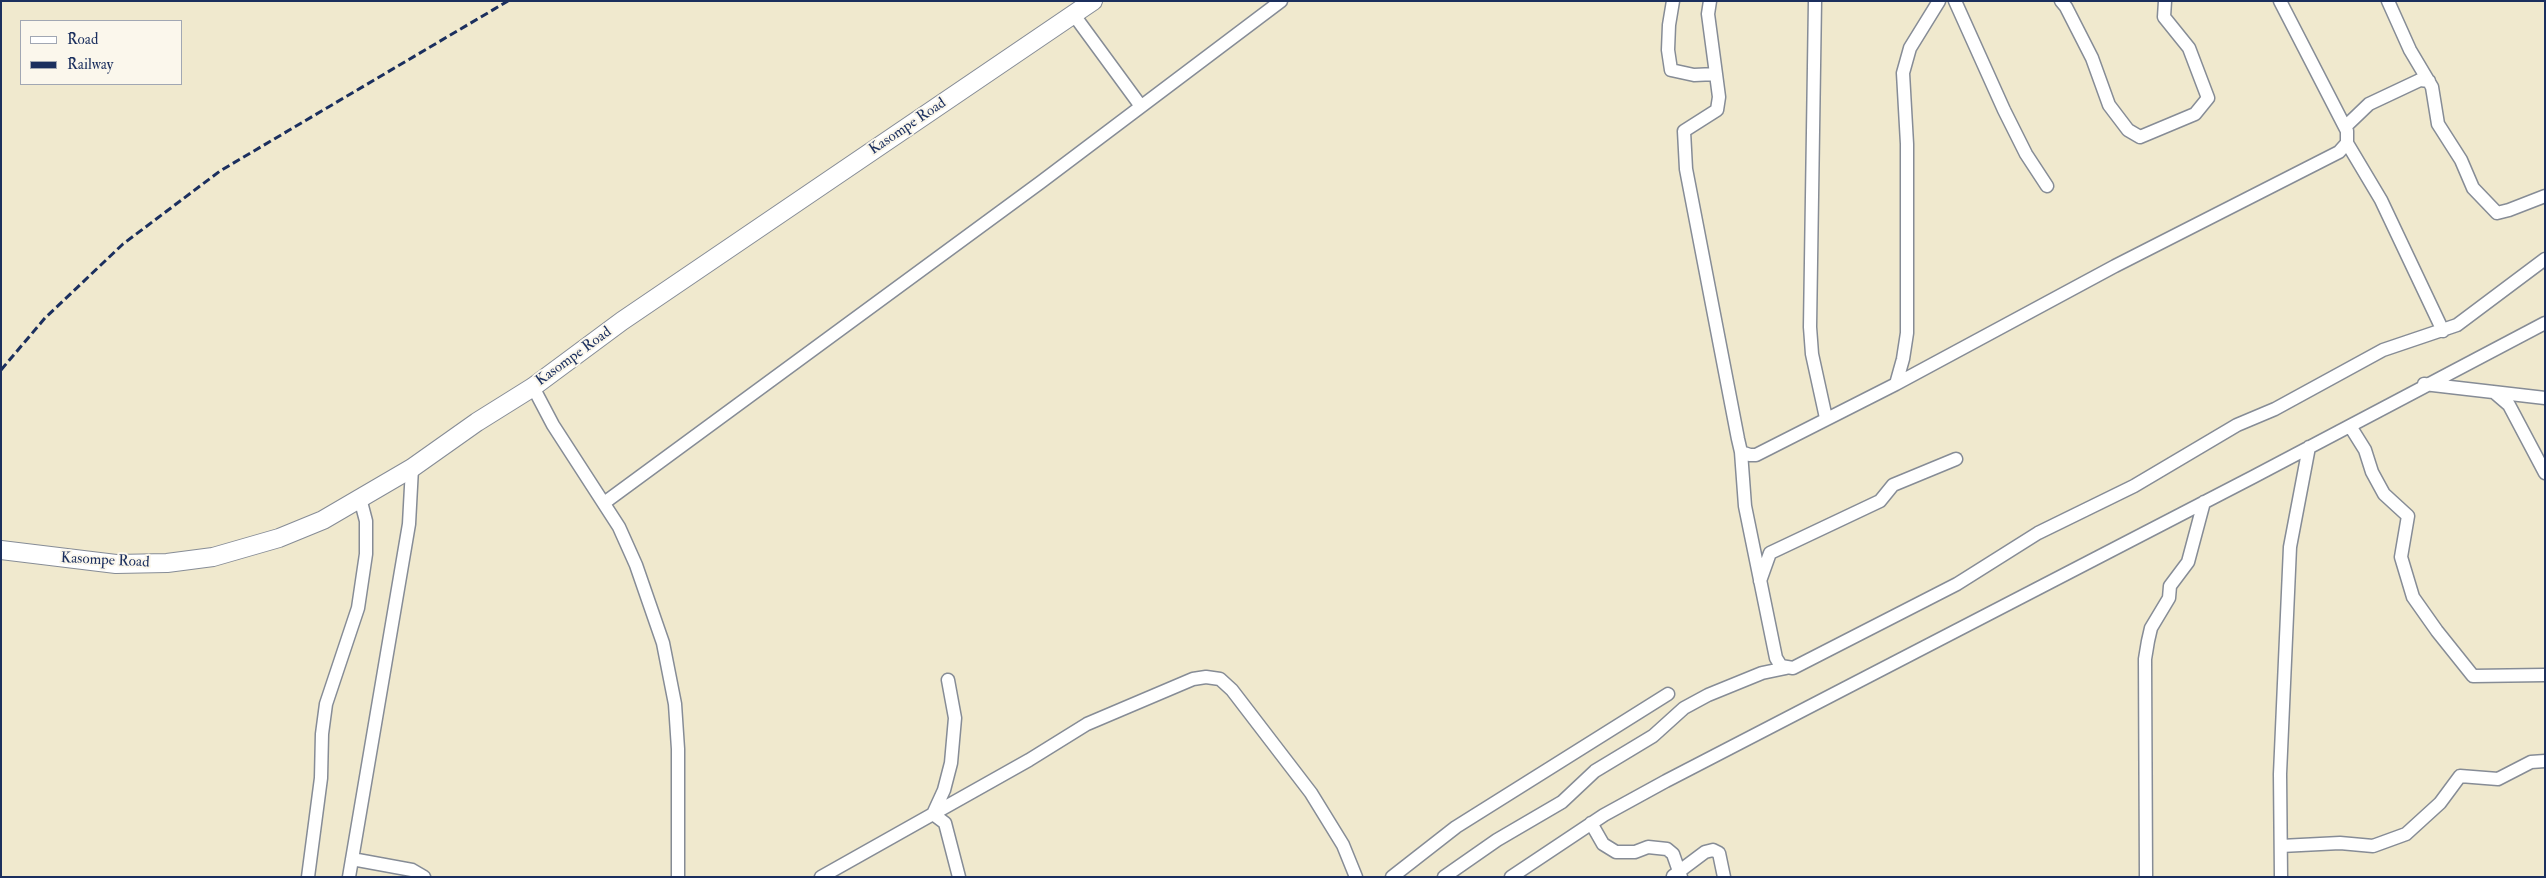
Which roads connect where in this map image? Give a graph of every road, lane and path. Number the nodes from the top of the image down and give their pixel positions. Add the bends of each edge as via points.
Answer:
1 (1093, 1) edge
2 (1281, 1) edge
3 (1673, 1) edge
4 (1710, 1) edge
5 (1815, 1) edge
6 (1939, 1) edge
7 (1955, 1) edge
8 (2061, 1) edge
9 (2165, 1) edge
10 (2280, 1) edge
11 (2388, 1) edge
12 (1074, 15) junction
13 (1716, 74) junction
14 (2429, 81) junction
15 (1140, 105) junction
16 (2345, 127) junction
17 (2347, 143) junction
18 (2047, 186) dead end
19 (2545, 196) edge
20 (2545, 259) edge
21 (2545, 323) edge
22 (2443, 331) junction
23 (1896, 384) junction
24 (2424, 384) junction
25 (533, 387) junction
26 (2495, 393) junction
27 (2545, 398) edge
28 (1826, 418) junction
29 (2350, 426) junction
30 (2309, 447) junction
31 (1741, 452) junction
32 (1956, 459) dead end
33 (412, 468) junction
34 (2545, 473) edge
35 (360, 498) junction
36 (2204, 502) junction
37 (604, 503) junction
38 (1, 550) edge
39 (1760, 581) junction
40 (1786, 668) junction
41 (2545, 675) edge
42 (948, 680) dead end
43 (1668, 694) dead end
44 (2545, 761) edge
45 (933, 814) junction
46 (1591, 823) junction
47 (2280, 846) junction
48 (352, 859) junction
49 (1677, 875) edge
50 (308, 877) edge
51 (349, 877) edge
52 (424, 877) edge
53 (678, 877) edge
54 (822, 877) edge
55 (959, 877) edge
56 (1356, 877) edge
57 (1392, 877) edge
58 (1444, 877) edge
59 (1511, 877) edge
60 (1724, 877) edge
61 (2146, 877) edge
62 (2280, 877) edge

1 - 12 street, Kasompe Road
2 - 15 street
3 - 13 street via 1668,25 1671,70 1694,75
4 - 13 street via 1708,14
5 - 28 street via 1810,327 1812,354
6 - 23 street via 1910,48 1903,72 1907,144 1907,333
7 - 18 street via 2004,110 2026,154
8 - 9 street via 2092,58 2109,105 2128,130 2140,137 2195,114 2208,98 2189,48 2164,17
10 - 16 street
11 - 14 street via 2410,50
12 - 15 street
12 - 25 street, Kasompe Road via 622,321
13 - 31 street via 1717,110 1684,131 1686,169
14 - 16 street via 2420,80 2369,104
14 - 19 street via 2438,124 2461,160 2473,188 2497,213
15 - 37 street
16 - 17 street
17 - 22 street via 2381,200
17 - 23 street via 2339,152 2114,266
20 - 22 street via 2457,325
21 - 24 street
22 - 40 street via 2376,354 2237,426 2134,486 2038,533 1957,584 1793,668
23 - 28 street
24 - 26 street
24 - 29 street
25 - 33 street, Kasompe Road
25 - 37 street
26 - 27 street
26 - 34 street via 2508,406
28 - 31 street via 1756,455
29 - 30 street
29 - 41 street via 2365,450 2384,494 2408,516 2401,557 2413,597 2437,631 2473,676
30 - 36 street
30 - 47 street via 2290,547
31 - 39 street via 1745,506
32 - 39 street via 1893,485 1880,501 1770,552
33 - 35 street, Kasompe Road
33 - 48 street via 408,524
35 - 38 street, Kasompe Road via 323,520 280,538 213,557 167,564 116,564
35 - 50 street via 366,520 366,554 358,608 326,704 321,778
36 - 46 street
36 - 61 street via 2188,562 2170,586 2169,598 2151,628 2145,659
37 - 53 street via 636,565 663,643 675,704 678,749
39 - 40 street via 1776,658 1780,666
40 - 58 street via 1762,673 1684,708 1653,736 1595,771 1562,802 1497,840
42 - 45 street via 955,718 951,763
43 - 57 street via 1456,828
44 - 47 street via 2531,762 2498,779 2460,776 2440,803 2406,834 2373,846 2340,843
45 - 54 street
45 - 55 street via 945,822
45 - 56 street via 1086,724 1193,679 1220,679 1232,690 1310,793 1343,845
46 - 49 street via 1608,849 1616,852 1667,848 1673,854
46 - 59 street
47 - 62 street
48 - 51 street
48 - 52 street via 412,870
49 - 60 street via 1705,852 1713,850 1719,853

